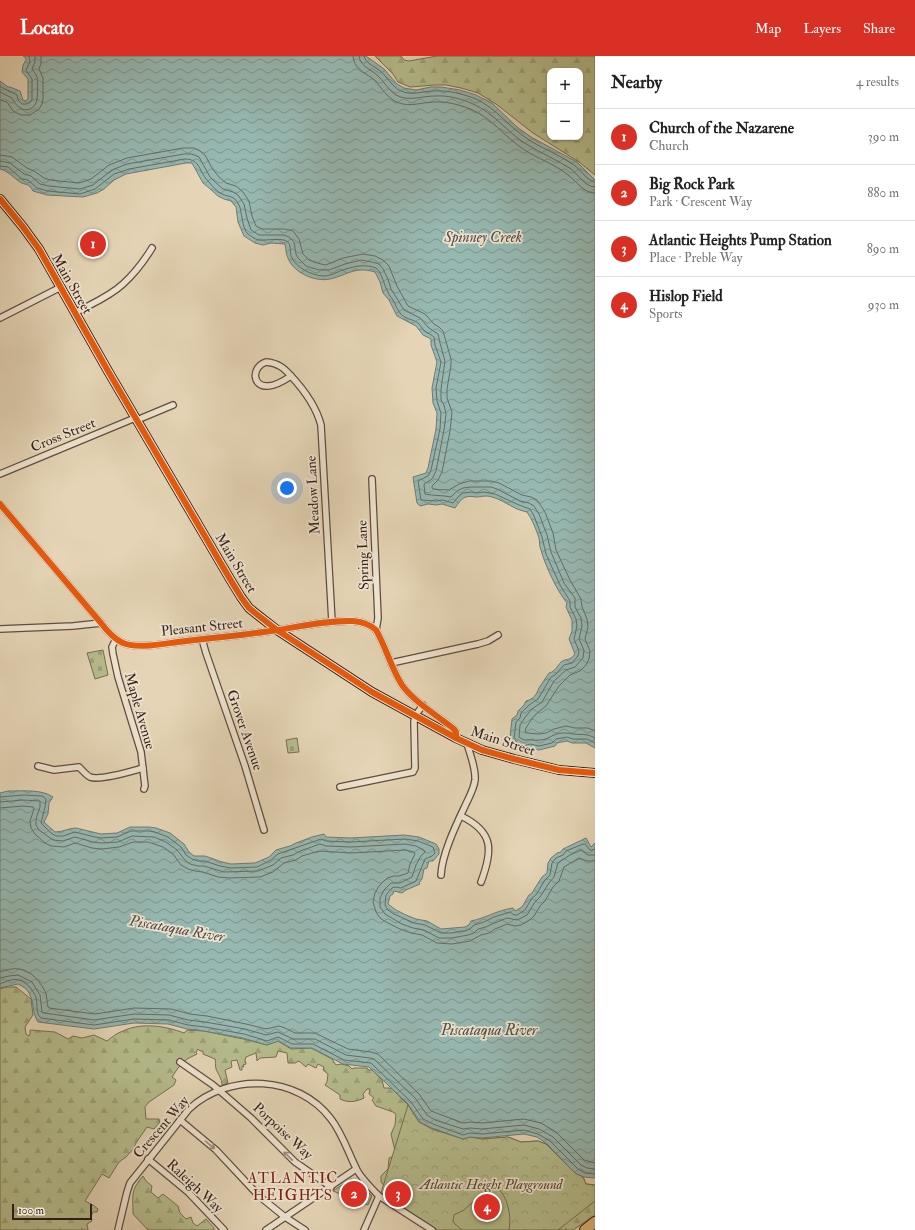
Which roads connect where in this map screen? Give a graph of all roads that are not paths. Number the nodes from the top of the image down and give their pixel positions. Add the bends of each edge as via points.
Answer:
1 (0, 199) edge
2 (152, 248) dead end
3 (61, 287) junction
4 (75, 313) junction
5 (0, 318) edge
6 (291, 376) junction
7 (173, 405) dead end
8 (136, 419) junction
9 (0, 474) edge
10 (372, 479) dead end
11 (0, 504) edge
12 (332, 622) junction
13 (101, 623) junction
14 (0, 629) edge
15 (277, 630) junction
16 (376, 630) junction
17 (498, 635) dead end
18 (116, 639) junction
19 (202, 639) junction
20 (391, 663) junction
21 (423, 705) junction
22 (416, 716) junction
23 (456, 738) junction
24 (467, 744) junction
25 (38, 766) dead end
26 (143, 768) junction
27 (595, 773) edge
28 (340, 787) dead end
29 (144, 789) dead end
30 (460, 816) junction
31 (264, 830) dead end
32 (441, 875) dead end
33 (482, 882) dead end
34 (180, 1062) dead end
35 (220, 1090) junction
36 (180, 1120) junction
37 (148, 1160) junction
38 (356, 1169) junction
39 (331, 1186) junction
40 (379, 1196) junction
41 (285, 1217) junction
42 (595, 1222) edge
43 (118, 1230) edge
44 (224, 1230) edge
45 (266, 1230) edge
46 (305, 1230) edge
47 (364, 1230) edge
48 (432, 1230) edge
49 (585, 1230) edge

1 - 3 main road, Main Street via 30,236
2 - 4 street via 123,284
3 - 4 main road, Main Street
3 - 5 street
4 - 8 main road, Main Street
6 - 6 street, Meadow Lane via 282,367 269,362 259,366 255,374 258,383 266,386
6 - 12 street, Meadow Lane via 311,401 321,425
7 - 8 street, Cross Street
8 - 9 street, Cross Street
8 - 15 main road, Main Street via 241,597 254,612
10 - 16 street, Spring Lane via 378,618
11 - 13 street, Pleasant Street
12 - 15 street, Pleasant Street
12 - 16 street, Pleasant Street via 360,622
13 - 14 street
13 - 18 street, Pleasant Street
15 - 19 street, Pleasant Street
15 - 22 main road, Main Street via 362,686
16 - 20 street
17 - 20 street via 478,644
18 - 19 street, Pleasant Street via 136,645
18 - 26 street, Maple Avenue via 112,647 113,654 141,752
19 - 31 street, Grover Avenue
20 - 21 street via 402,685
21 - 22 street
21 - 23 street via 454,729
22 - 23 main road, Main Street
22 - 28 street via 413,772
23 - 24 main road, Main Street
24 - 27 main road, Main Street via 534,764
24 - 30 street via 475,782
25 - 26 street via 54,770 79,767 93,778
26 - 29 street, Maple Avenue
30 - 32 street
30 - 33 street via 478,825 486,837 488,860
34 - 35 street, Porpoise Way
35 - 36 street, Crescent Way via 194,1104
35 - 38 street, Crescent Way via 247,1083 265,1083 285,1088 311,1100 328,1114
39 -> 35 street, Porpoise Way via 295,1162
36 - 37 street, Crescent Way
36 -> 41 street via 216,1150 259,1196
37 - 43 street, Crescent Way via 128,1187
37 - 44 street, Raleigh Way via 189,1193
38 - 39 street
38 - 40 street, Crescent Way
39 - 41 street
40 - 47 street
40 - 48 street, Crescent Way
41 - 45 street
41 - 46 street
42 - 49 highway

